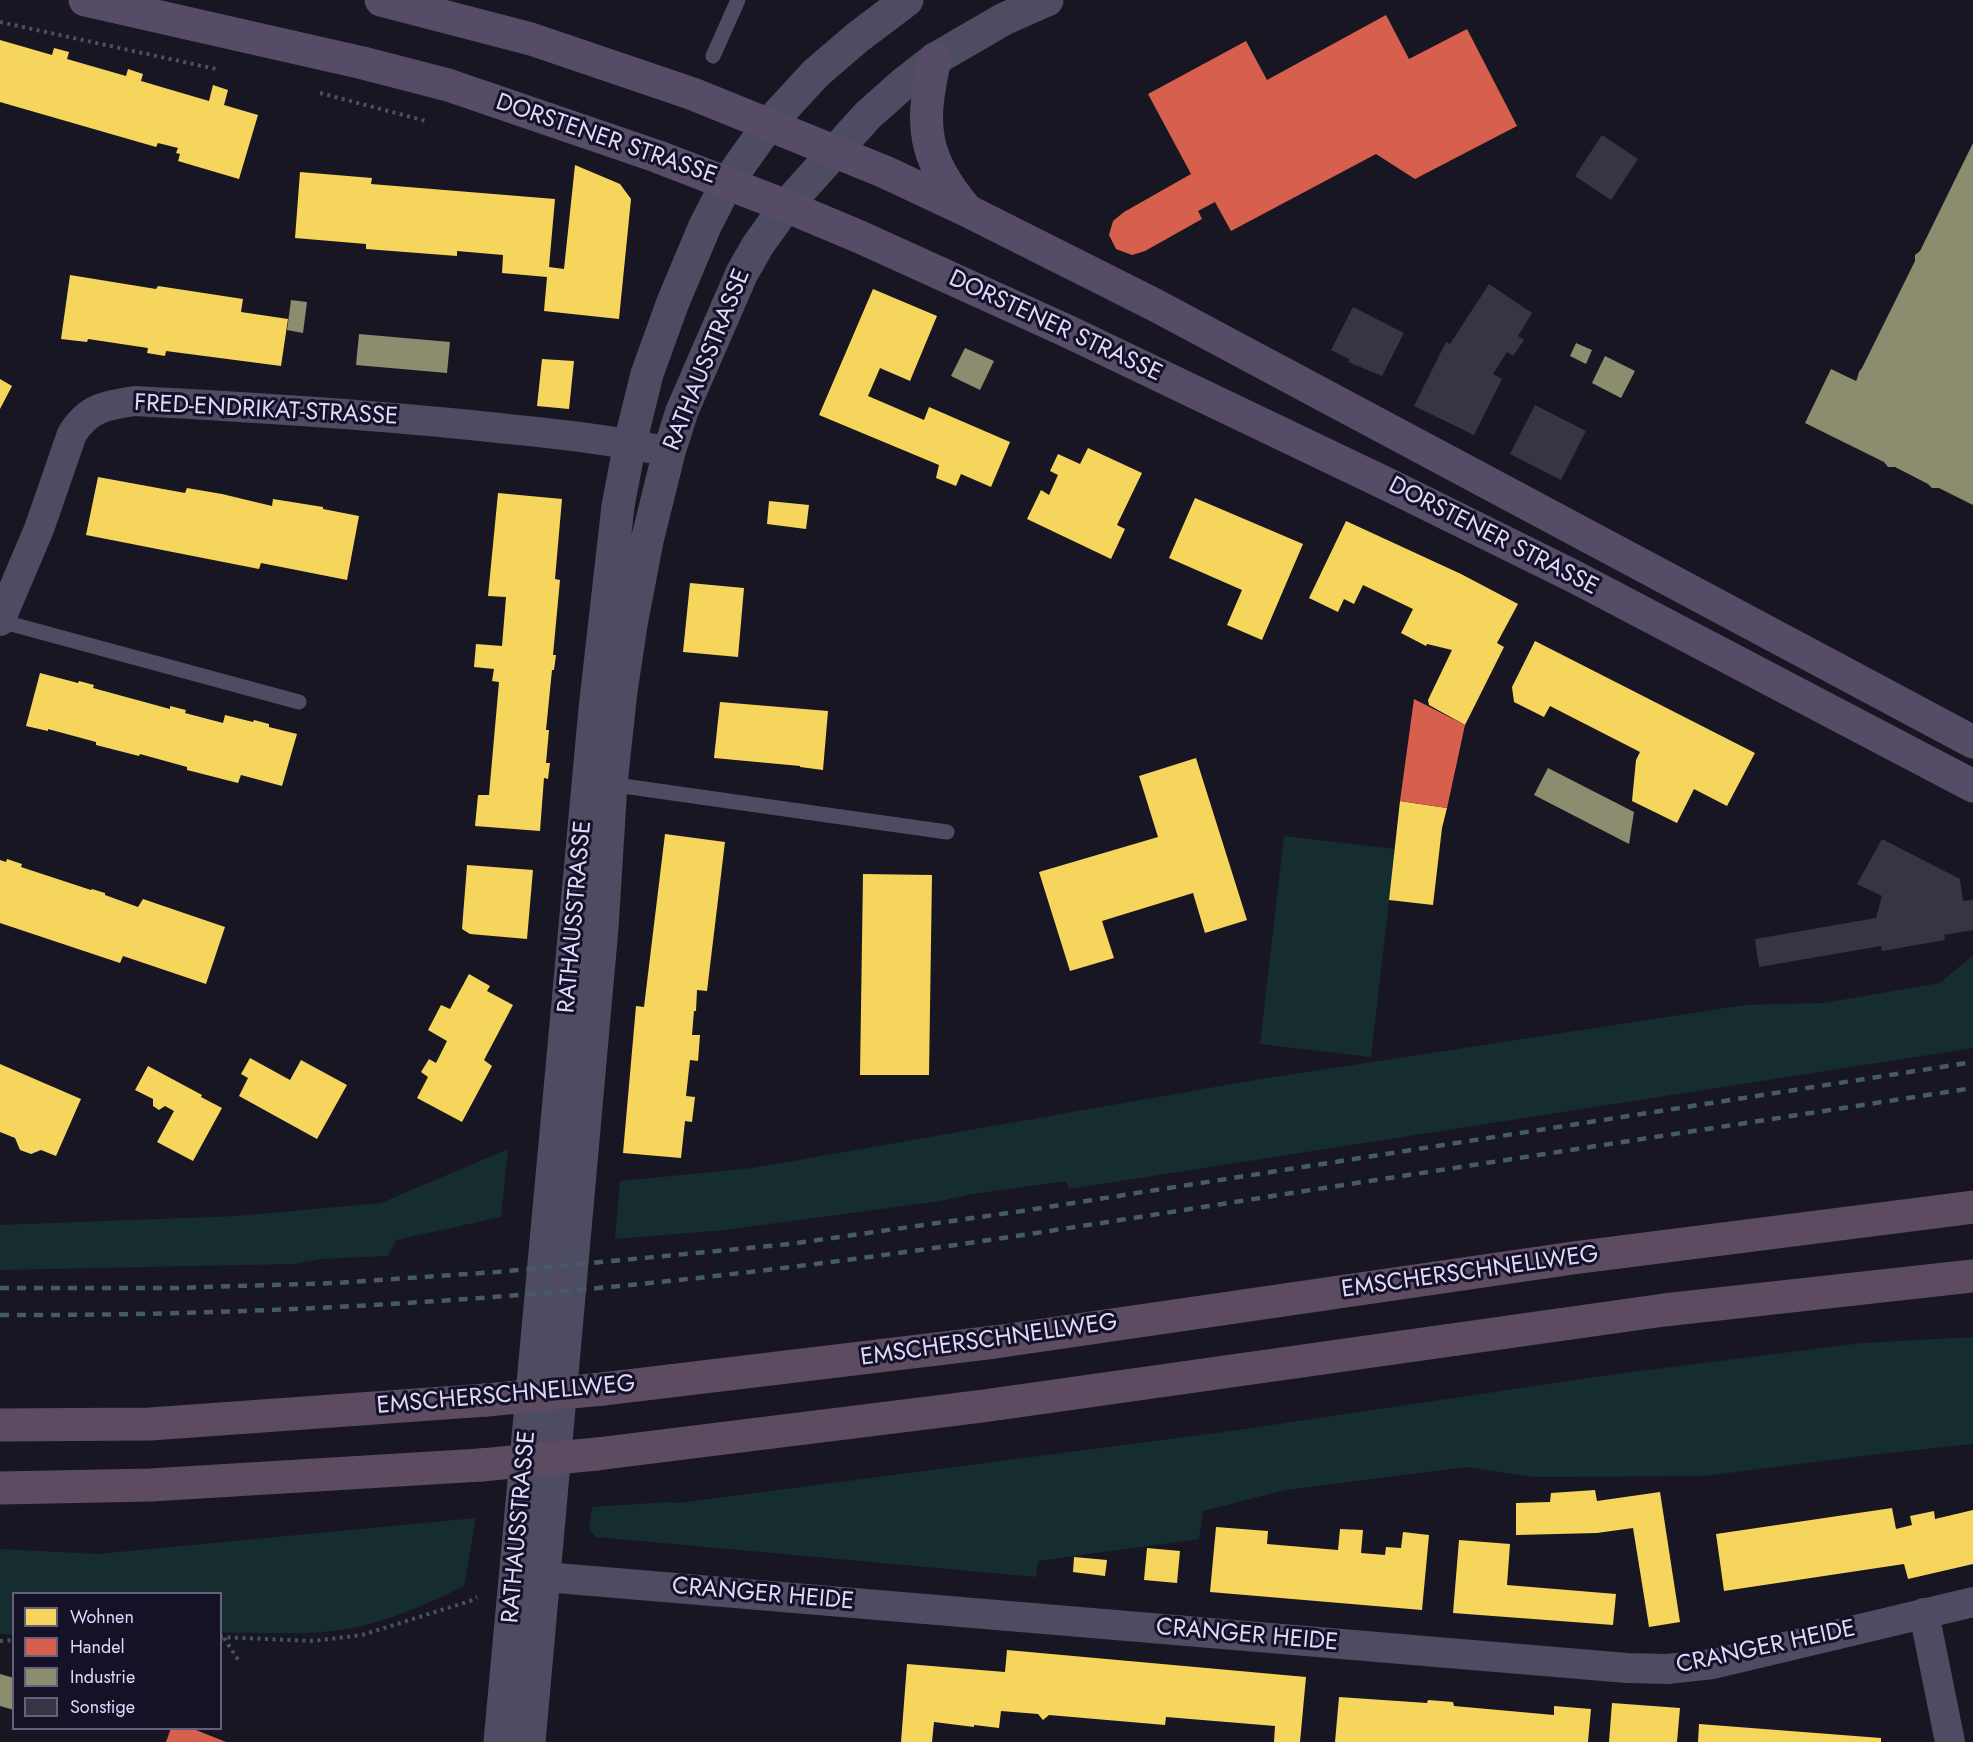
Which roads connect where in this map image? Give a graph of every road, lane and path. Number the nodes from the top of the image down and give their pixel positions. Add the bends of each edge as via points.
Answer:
1 (85, 0) edge
2 (381, 0) edge
3 (738, 0) edge
4 (907, 0) edge
5 (1047, 0) edge
6 (0, 22) edge
7 (713, 56) dead end
8 (935, 59) junction
9 (219, 70) dead end
10 (319, 92) dead end
11 (426, 121) dead end
12 (769, 124) junction
13 (835, 150) junction
14 (727, 183) junction
15 (786, 206) junction
16 (966, 210) junction
17 (630, 443) junction
18 (669, 452) junction
19 (0, 621) edge
20 (299, 702) dead end
21 (1973, 742) edge
22 (599, 783) junction
23 (1973, 786) edge
24 (947, 832) dead end
25 (1973, 1207) edge
26 (1973, 1276) edge
27 (0, 1425) edge
28 (0, 1488) edge
29 (530, 1575) junction
30 (1973, 1602) edge
31 (1924, 1613) junction
32 (222, 1637) edge
33 (240, 1661) dead end
34 (500, 1742) edge
35 (529, 1742) edge
36 (1950, 1742) edge

1 - 14 main road, DORSTENER STRASSE via 448,85
2 - 12 main road, DORSTENER STRASSE via 531,39
3 - 7 lane
4 - 12 street, RATHAUSSTRASSE via 816,73
5 - 8 street, RATHAUSSTRASSE via 1004,19
6 - 9 path
8 - 13 street, RATHAUSSTRASSE via 868,115
8 - 16 main road via 926,134 946,185
10 - 11 path
12 - 13 main road, DORSTENER STRASSE
12 - 14 street, RATHAUSSTRASSE
13 - 15 street, RATHAUSSTRASSE
13 - 16 main road, DORSTENER STRASSE
14 - 15 main road, DORSTENER STRASSE
14 - 17 street, RATHAUSSTRASSE via 673,302 647,374
15 - 18 street, RATHAUSSTRASSE via 742,273 682,411
15 - 23 main road, DORSTENER STRASSE via 1067,331 1394,487 1575,577
16 - 21 main road, DORSTENER STRASSE via 1165,311
17 - 18 street, FRED-ENDRIKAT-STRASSE
17 - 19 street, FRED-ENDRIKAT-STRASSE via 313,411 135,401 109,405 91,412 72,434 39,529
17 - 22 street, RATHAUSSTRASSE via 618,506
18 - 22 street, RATHAUSSTRASSE
19 - 20 lane, FRED-ENDRIKAT-STRASSE
22 - 24 lane
22 - 29 street, RATHAUSSTRASSE via 603,928 575,1220
25 - 27 highway, EMSCHERSCHNELLWEG, bridge via 1573,1258 995,1342 603,1389 150,1424
26 - 28 highway, bridge via 1664,1310 983,1406 597,1454 151,1485
29 - 31 street, CRANGER HEIDE via 1667,1669 1713,1664
29 - 32 path via 470,1601 362,1635 313,1641
29 - 34 street, RATHAUSSTRASSE
29 - 35 street, RATHAUSSTRASSE
30 - 31 street, CRANGER HEIDE
31 - 36 street
32 - 33 path

